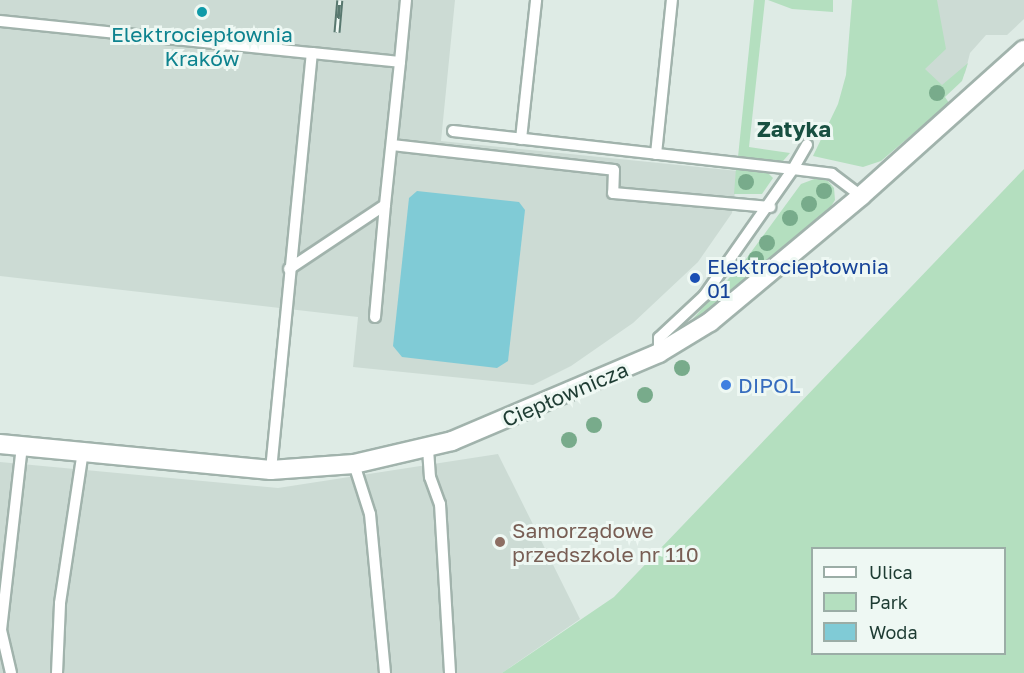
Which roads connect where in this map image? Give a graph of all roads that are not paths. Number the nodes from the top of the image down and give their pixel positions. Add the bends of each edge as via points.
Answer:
1 (406, 0) edge
2 (536, 0) edge
3 (672, 0) edge
4 (0, 21) edge
5 (0, 27) edge
6 (1024, 50) edge
7 (312, 53) junction
8 (400, 62) junction
9 (453, 131) dead end
10 (521, 139) junction
11 (392, 145) junction
12 (807, 145) dead end
13 (656, 154) junction
14 (793, 169) junction
15 (861, 196) junction
16 (385, 205) junction
17 (770, 207) junction
18 (289, 269) junction
19 (375, 318) dead end
20 (659, 353) junction
21 (0, 444) edge
22 (22, 446) junction
23 (428, 449) junction
24 (83, 451) junction
25 (354, 464) junction
26 (271, 470) junction
27 (11, 673) edge
28 (57, 673) edge
29 (385, 673) edge
30 (450, 673) edge

1 - 8 lane
2 - 10 lane
3 - 13 lane
4 - 5 lane
4 - 7 lane
6 - 15 street, Ciepłownicza
7 - 8 lane
7 - 18 lane
8 - 11 lane
9 - 10 lane
10 - 13 lane
11 - 16 lane
11 - 17 lane via 614,170 613,193
12 - 14 lane
13 - 14 lane
14 - 15 lane via 832,174
14 - 17 lane
15 - 20 street, Ciepłownicza via 761,283 710,322
16 - 18 lane
16 - 19 lane
17 - 20 lane via 704,296 659,338
18 - 26 lane
20 - 23 street, Ciepłownicza via 531,410
21 - 22 street, Ciepłownicza
22 - 24 street, Ciepłownicza
22 - 27 lane via 1,630
23 - 25 street, Ciepłownicza
23 - 30 lane via 430,477 440,504
24 - 26 street, Ciepłownicza
24 - 28 lane via 60,603
25 - 26 street, Ciepłownicza
25 - 29 lane via 370,514

